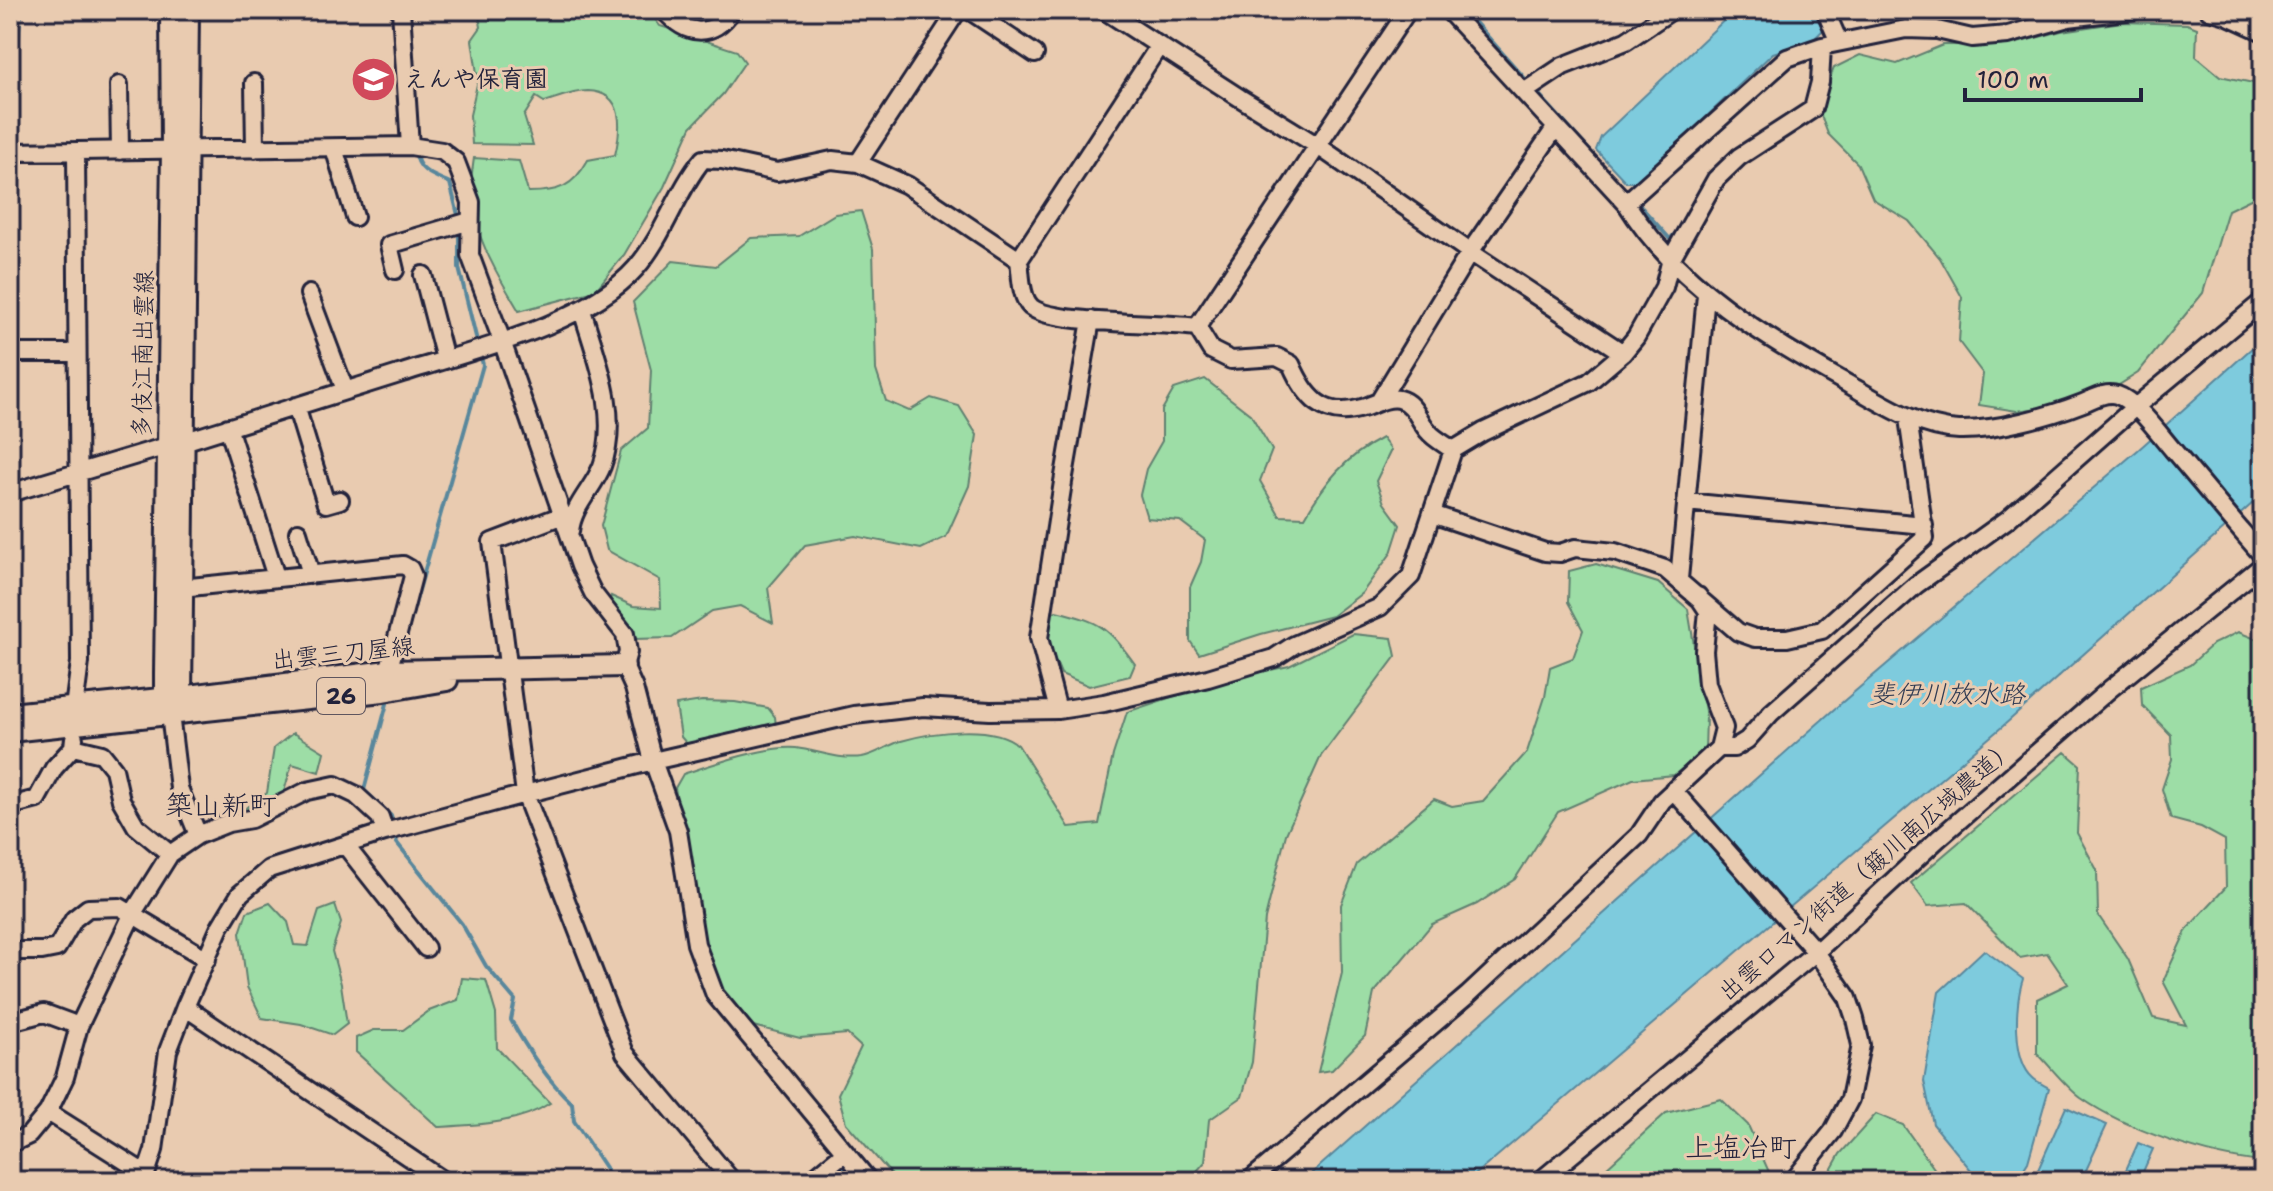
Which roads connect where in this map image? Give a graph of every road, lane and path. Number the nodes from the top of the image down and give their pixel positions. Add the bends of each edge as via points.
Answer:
1 (171, 10) edge
2 (188, 10) edge
3 (401, 10) edge
4 (664, 10) edge
5 (732, 10) edge
6 (958, 10) edge
7 (969, 10) edge
8 (1104, 10) edge
9 (1408, 10) edge
10 (1448, 10) edge
11 (1672, 10) edge
12 (1825, 10) edge
13 (2134, 10) edge
14 (2209, 10) edge
15 (2092, 12) edge
16 (2263, 32) edge
17 (1839, 42) junction
18 (1159, 46) junction
19 (1822, 46) junction
20 (1035, 54) dead end
21 (254, 83) dead end
22 (119, 85) dead end
23 (1524, 92) junction
24 (1556, 127) junction
25 (410, 146) junction
26 (1318, 146) junction
27 (334, 148) junction
28 (255, 149) junction
29 (180, 150) junction
30 (120, 151) junction
31 (10, 152) edge
32 (76, 152) junction
33 (858, 163) junction
34 (1626, 203) junction
35 (355, 217) dead end
36 (470, 221) junction
37 (1470, 252) junction
38 (1671, 259) junction
39 (1019, 260) junction
40 (395, 270) dead end
41 (423, 275) dead end
42 (309, 294) dead end
43 (1706, 295) junction
44 (2263, 301) edge
45 (582, 310) junction
46 (1091, 320) junction
47 (1197, 327) junction
48 (502, 341) junction
49 (10, 353) edge
50 (77, 353) junction
51 (1623, 353) junction
52 (445, 359) junction
53 (345, 390) junction
54 (1380, 400) junction
55 (296, 406) junction
56 (2134, 408) junction
57 (1908, 418) junction
58 (228, 427) junction
59 (175, 444) junction
60 (1453, 450) junction
61 (78, 472) junction
62 (10, 493) edge
63 (340, 500) dead end
64 (1686, 502) junction
65 (1432, 514) junction
66 (563, 515) junction
67 (1924, 525) junction
68 (298, 532) dead end
69 (570, 533) junction
70 (2258, 550) edge
71 (2263, 565) edge
72 (311, 574) junction
73 (276, 577) junction
74 (1679, 579) junction
75 (181, 588) junction
76 (1698, 596) junction
77 (624, 666) junction
78 (510, 669) junction
79 (385, 681) junction
80 (172, 703) junction
81 (1058, 710) junction
82 (10, 714) edge
83 (75, 716) junction
84 (10, 731) edge
85 (73, 747) junction
86 (1719, 748) junction
87 (653, 761) junction
88 (1673, 790) junction
89 (525, 794) junction
90 (10, 806) edge
91 (385, 832) junction
92 (198, 835) junction
93 (345, 845) junction
94 (170, 854) junction
95 (133, 913) junction
96 (426, 948) dead end
97 (10, 951) edge
98 (1816, 952) junction
99 (207, 959) junction
100 (185, 1007) junction
101 (10, 1022) edge
102 (79, 1026) junction
103 (48, 1112) junction
104 (10, 1144) edge
105 (844, 1153) junction
106 (144, 1178) edge
107 (444, 1181) edge
108 (732, 1181) edge
109 (810, 1181) edge
110 (869, 1181) edge
111 (1249, 1181) edge
112 (1540, 1181) edge
113 (1793, 1181) edge

1 - 29 main road, 多伎江南出雲線
2 - 29 main road, 多伎江南出雲線
3 - 25 street
4 - 5 street via 685,30 702,32
6 - 33 street
7 - 20 street
8 - 18 street
9 - 26 street
10 - 23 street
11 - 23 street via 1626,41 1563,66
12 - 17 street
13 - 15 street
14 - 16 street
15 - 17 street via 2008,35 1972,38 1906,29
17 - 19 street
18 - 26 street
18 - 39 street
19 - 34 street via 1787,58
19 - 38 street via 1813,109 1739,157 1716,179
21 - 28 street
22 - 30 street
23 - 24 street
24 - 34 street
24 - 37 street
25 - 27 street
25 - 36 street via 442,151 456,162 471,202
26 - 37 street
26 - 47 street
27 - 28 street
27 - 35 street
28 - 29 street
29 - 30 street
29 - 59 main road, 多伎江南出雲線
30 - 32 street
31 - 32 street
32 - 50 street
33 - 39 street via 907,185
33 - 45 street via 832,160 777,172 703,159 636,269
34 - 38 street
36 - 40 street via 389,245
36 - 48 street via 470,255
37 - 51 street
37 - 54 street
38 - 43 street
38 - 51 street via 1664,287
39 - 46 street via 1024,296 1032,308
41 - 52 street
42 - 53 street
43 - 57 street via 1777,345
43 - 64 street
44 - 56 street
45 - 48 street
45 - 69 street via 608,402 606,448 602,466 572,516
46 - 47 street
46 - 81 street via 1039,638
47 - 54 street via 1211,350 1231,360 1277,357 1291,364 1301,387 1319,406 1339,411
48 - 52 street
48 - 66 street
49 - 50 street
50 - 61 street
51 - 60 street via 1589,382
52 - 53 street
53 - 55 street
54 - 60 street via 1399,399 1415,410 1427,431
55 - 58 street
55 - 63 street via 326,504
56 - 57 street via 2116,394 2106,394 2018,423 1959,430
56 - 70 street
56 - 86 street via 2008,519 1916,585 1747,740 1734,748
57 - 67 street
58 - 59 street
58 - 73 street
59 - 61 street
59 - 75 main road, 多伎江南出雲線
59 - 80 main road, 多伎江南出雲線
60 - 65 street
61 - 62 street
61 - 83 street via 80,662
64 - 67 street
64 - 74 street
65 - 74 street via 1545,552 1615,552
65 - 81 street via 1411,576 1380,607 1274,658
66 - 69 street
66 - 78 street via 492,542
67 - 76 street via 1925,538 1822,630 1755,638 1738,632
68 - 72 street
69 - 77 street via 593,593 625,634
71 - 98 street, 出雲ロマン街道（簸川南広域農道） via 2076,719
72 - 73 street
72 - 79 street via 403,565 410,569 413,576
73 - 75 street
74 - 76 street
75 - 80 main road, 多伎江南出雲線
76 - 86 street via 1708,611 1704,651 1707,684 1724,728
77 - 78 main road, 出雲三刀屋線 / 26
77 - 87 street
78 - 79 main road, 出雲三刀屋線 / 26
78 - 89 street
79 - 80 main road, 出雲三刀屋線 / 26
80 - 83 main road
80 - 92 street via 179,788
81 - 87 street via 923,707 868,713
82 - 83 main road
83 - 84 main road
83 - 85 street
85 - 90 street via 37,799
85 - 94 street via 102,754 114,769 121,800 136,826
86 - 88 street
87 - 89 street
87 - 105 street via 678,831 696,944 715,995
88 - 98 street
88 - 111 street via 1639,835 1468,995
89 - 91 street
89 - 108 street via 625,1053
91 - 92 street via 380,817 356,795 335,785
91 - 93 street
92 - 94 street
93 - 96 street
93 - 99 street via 269,869 240,894
94 - 95 street
95 - 97 street via 120,907 88,908 74,919 57,948
95 - 99 street
95 - 102 street
98 - 112 street, 出雲ロマン街道（簸川南広域農道）
98 - 113 street via 1848,998 1861,1045 1850,1099 1833,1131
99 - 100 street
100 - 106 street via 168,1051 154,1150
100 - 107 street
101 - 102 street via 44,1013
102 - 103 street via 65,1077
103 - 104 street via 29,1135
103 - 106 street
105 - 109 street
105 - 110 street

